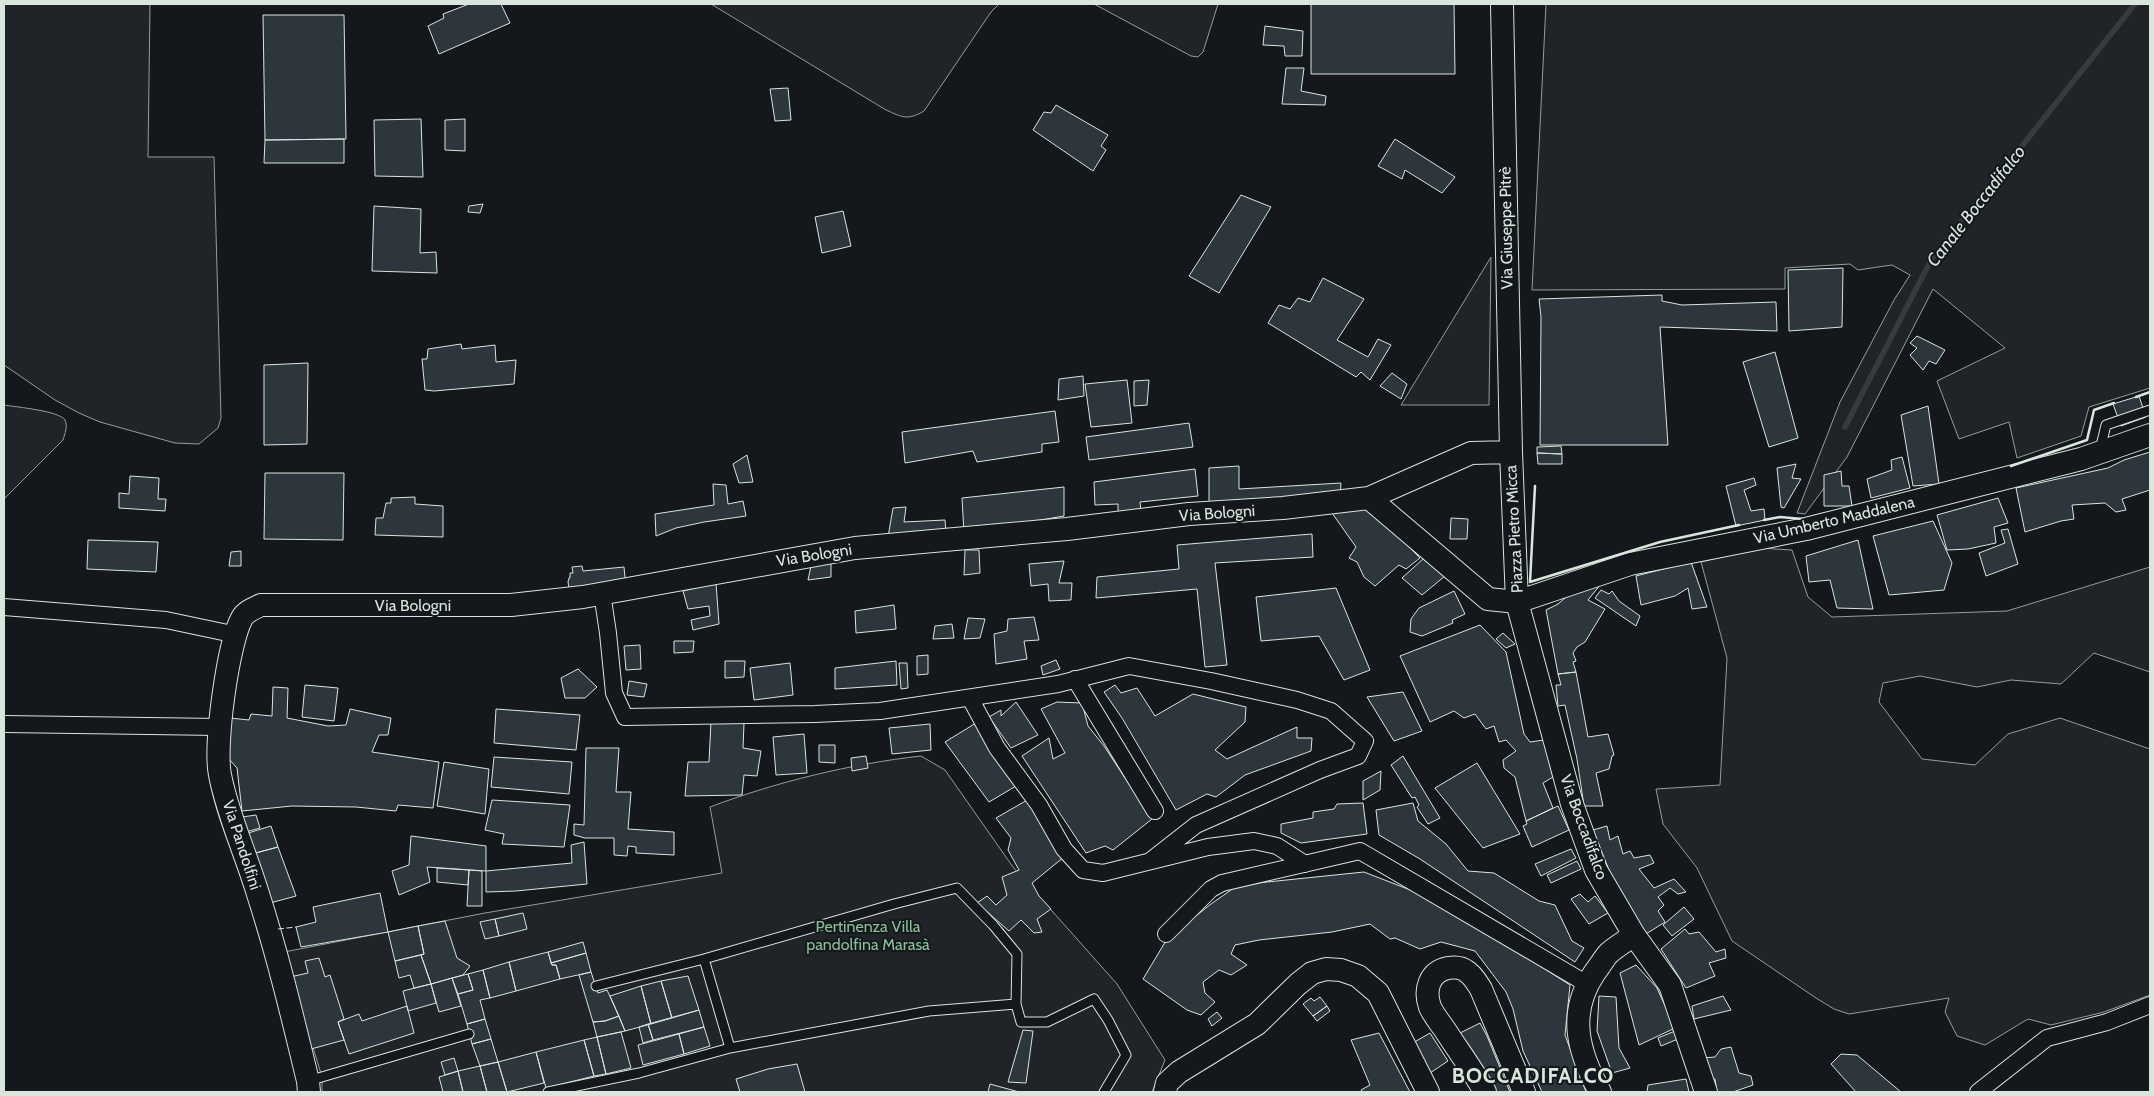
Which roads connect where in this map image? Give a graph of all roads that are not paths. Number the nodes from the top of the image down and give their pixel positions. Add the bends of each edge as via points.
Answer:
1 (1502, 4) edge
2 (2150, 410) edge
3 (2150, 435) edge
4 (1511, 452) junction
5 (2100, 452) junction
6 (1369, 498) junction
7 (602, 593) junction
8 (1517, 602) junction
9 (261, 605) joint
10 (4, 607) edge
11 (237, 635) junction
12 (1075, 679) junction
13 (970, 698) junction
14 (4, 724) edge
15 (220, 727) junction
16 (1154, 811) dead end
17 (1150, 862) junction
18 (1305, 864) junction
19 (1166, 934) dead end
20 (1634, 935) junction
21 (704, 960) junction
22 (1588, 984) junction
23 (596, 986) dead end
24 (1016, 1004) junction
25 (2150, 1005) edge
26 (469, 1034) dead end
27 (730, 1048) junction
28 (308, 1087) edge
29 (548, 1092) edge
30 (1104, 1092) edge
31 (1165, 1092) edge
32 (1428, 1092) edge
33 (1485, 1092) edge
34 (1524, 1092) edge
35 (1600, 1092) edge
36 (1706, 1092) edge
37 (1978, 1092) edge

1 - 4 street, Via Giuseppe Pitrè
2 - 5 lane via 2106,425
3 - 5 street, Via Umberto Maddalena
4 - 6 street, Piazza Pietro Micca via 1471,453
4 - 8 street, Piazza Pietro Micca
5 - 8 street, Via Umberto Maddalena via 1806,529 1630,564
6 - 7 street, Via Bologni via 855,548
6 - 8 street, Piazza Pietro Micca via 1488,599
7 - 9 street, Via Bologni via 511,604
7 - 13 street via 614,693 625,717 824,714
8 - 20 street, Via Boccadifalco via 1572,804 1596,870
9 - 11 street, Via Pandolfini via 243,616
10 - 11 street via 166,620
11 - 15 street, Via Pandolfini
12 - 13 street
12 - 16 street
12 - 17 street via 1128,666 1211,680 1331,711 1365,741 1358,756 1196,825
13 - 17 street via 998,748 1039,805 1064,849 1084,870 1103,873
14 - 15 street
15 - 28 street, Via Pandolfini via 219,773 268,930
17 - 18 street via 1208,847 1254,841 1276,846
18 - 19 street via 1222,882 1210,889
18 - 22 street via 1360,851
20 - 22 street via 1608,954
20 - 36 street, Via Boccadifalco via 1670,985
21 - 23 lane
21 - 24 lane via 957,888 1017,954
21 - 27 lane
22 - 35 street via 1578,1013 1578,1039 1586,1066
24 - 27 lane via 929,1011
24 - 30 lane via 1021,1022 1047,1022 1094,999 1126,1055
25 - 37 street via 2107,1022 2047,1038
26 - 28 lane
27 - 29 lane via 639,1073
31 - 32 street via 1167,1083 1178,1072 1257,1024 1298,984 1326,969 1358,976 1378,993
33 - 34 street via 1431,1009 1428,984 1435,973 1443,969 1466,970 1478,984

